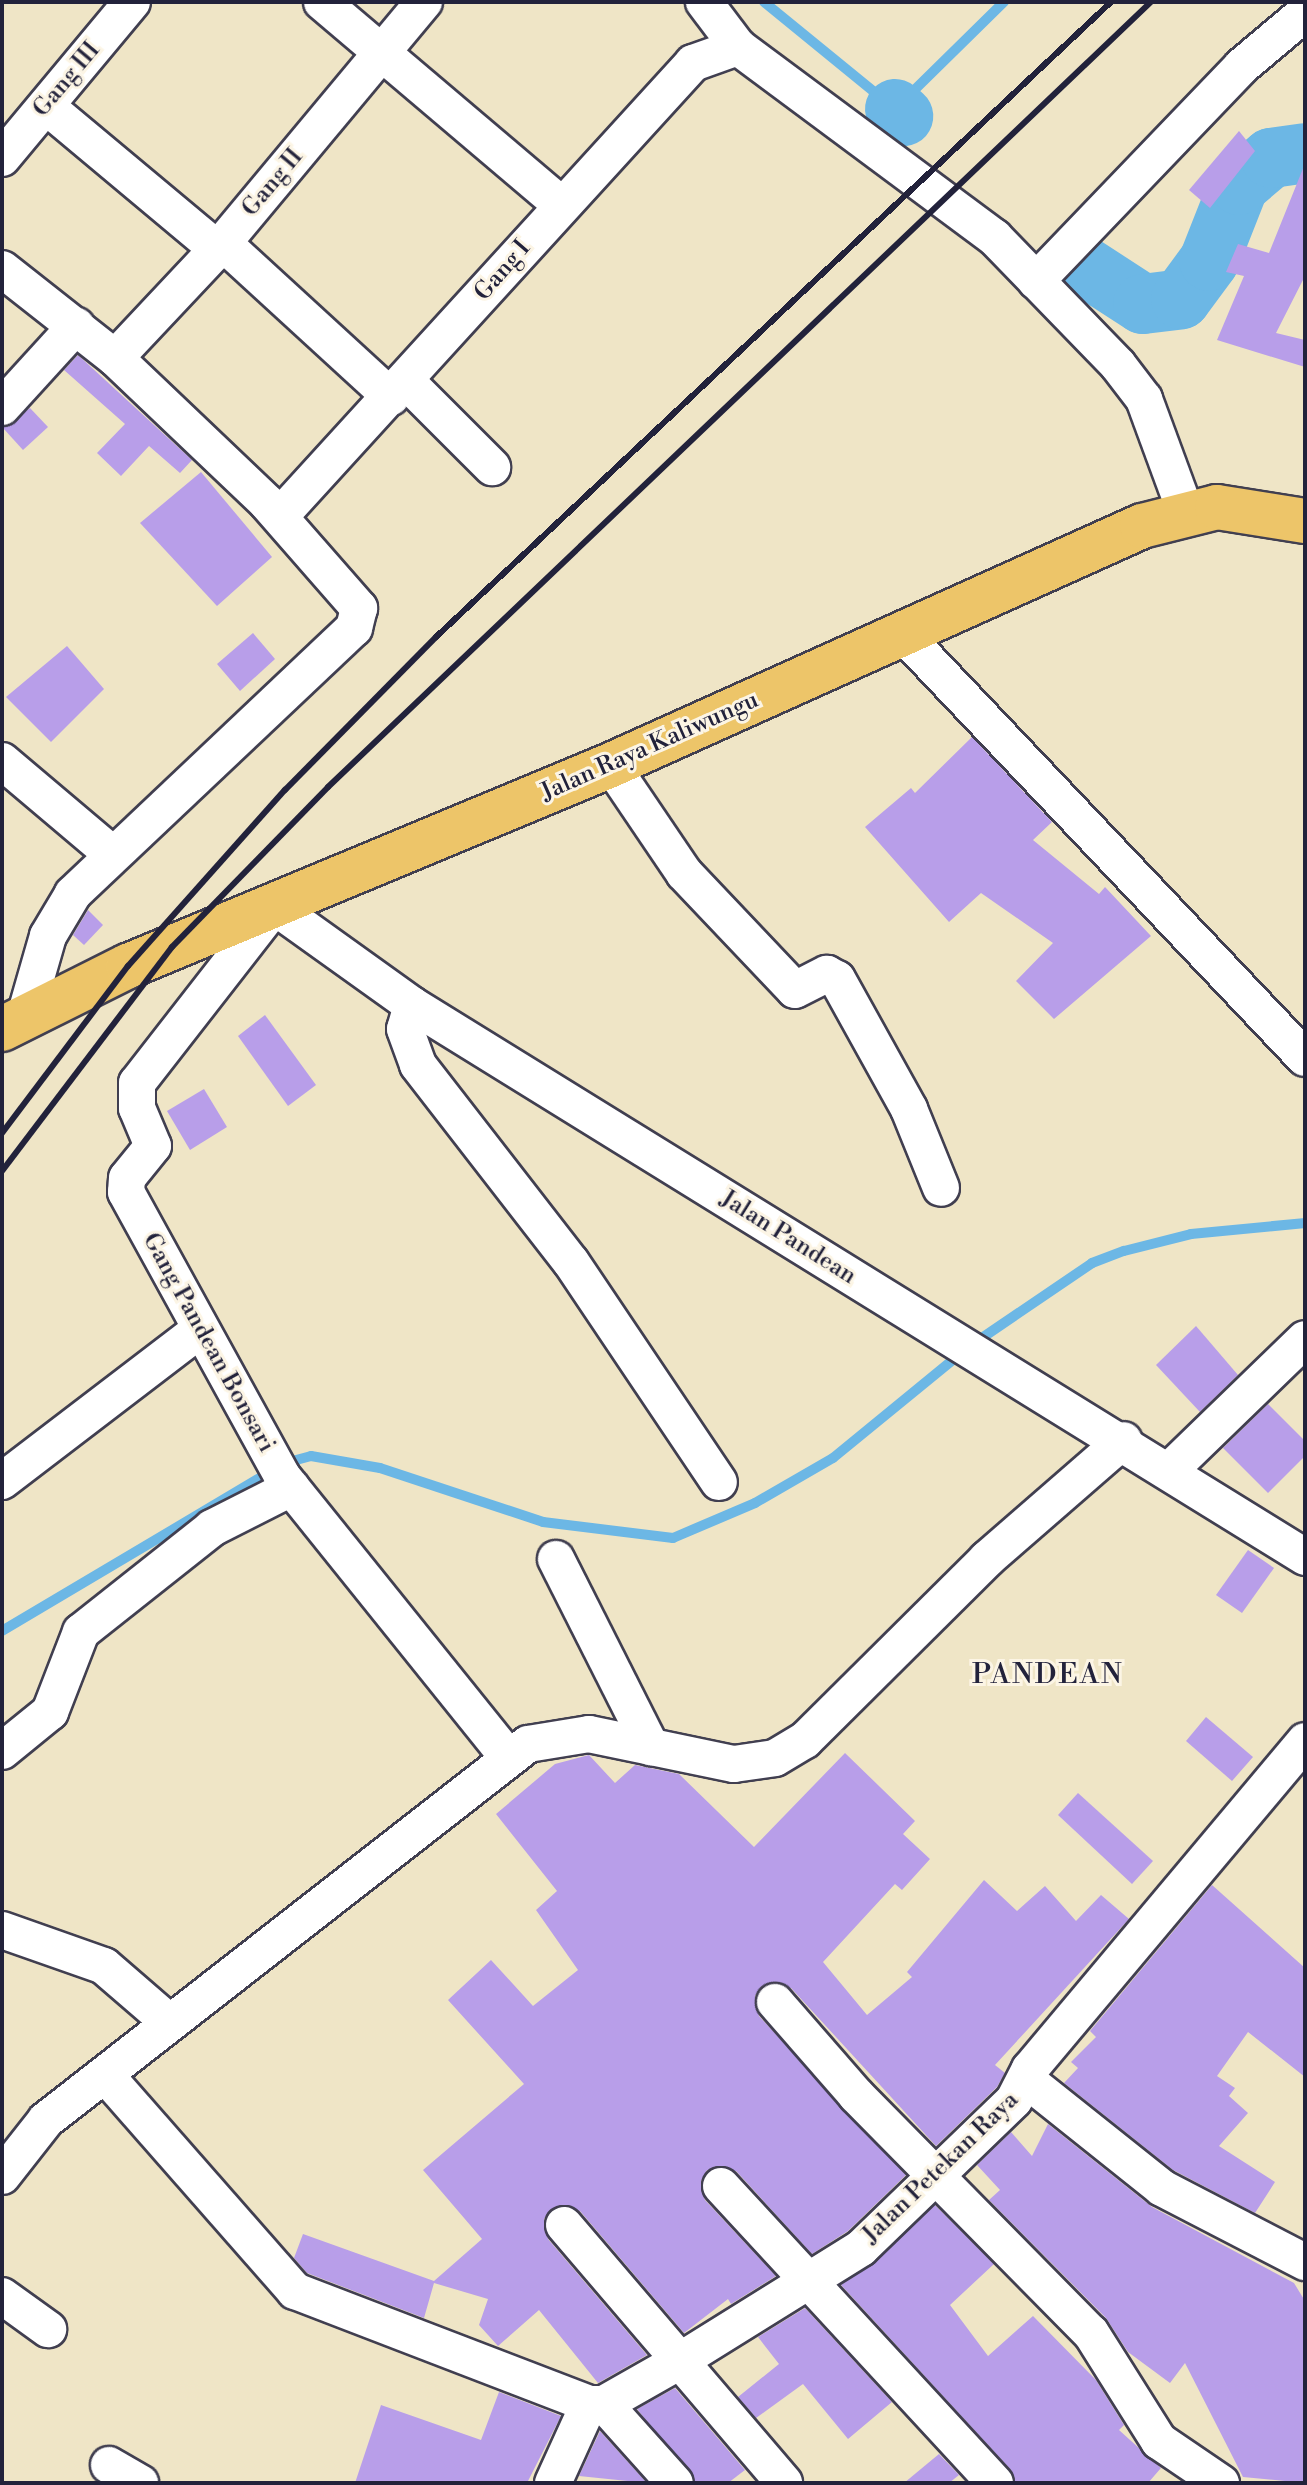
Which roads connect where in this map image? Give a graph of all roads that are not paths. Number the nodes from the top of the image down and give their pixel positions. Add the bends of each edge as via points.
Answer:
1 (132, 2) edge
2 (322, 2) edge
3 (424, 2) edge
4 (704, 2) edge
5 (1305, 13) edge
6 (738, 47) junction
7 (382, 53) junction
8 (46, 106) junction
9 (2, 158) edge
10 (561, 205) junction
11 (220, 246) junction
12 (2, 269) edge
13 (1036, 281) junction
14 (76, 326) junction
15 (115, 358) junction
16 (398, 389) junction
17 (2, 407) edge
18 (492, 467) dead end
19 (1186, 513) junction
20 (280, 516) junction
21 (1305, 521) edge
22 (903, 634) junction
23 (2, 761) edge
24 (611, 765) junction
25 (112, 854) junction
26 (275, 910) junction
27 (412, 1005) junction
28 (14, 1022) edge
29 (1305, 1058) edge
30 (941, 1188) dead end
31 (198, 1331) junction
32 (1305, 1339) edge
33 (1124, 1440) junction
34 (1172, 1468) junction
35 (280, 1471) junction
36 (2, 1481) edge
37 (719, 1482) dead end
38 (1305, 1557) edge
39 (556, 1559) dead end
40 (1305, 1741) edge
41 (651, 1747) junction
42 (2, 1751) edge
43 (508, 1757) junction
44 (2, 1930) edge
45 (775, 2002) dead end
46 (170, 2023) junction
47 (107, 2077) junction
48 (1028, 2081) junction
49 (934, 2174) junction
50 (2, 2176) edge
51 (721, 2186) dead end
52 (564, 2225) dead end
53 (1305, 2262) edge
54 (808, 2277) junction
55 (2, 2296) edge
56 (48, 2329) dead end
57 (678, 2362) junction
58 (596, 2404) junction
59 (109, 2465) dead end
60 (140, 2483) edge
61 (553, 2483) edge
62 (675, 2483) edge
63 (784, 2483) edge
64 (995, 2483) edge
65 (1221, 2483) edge

1 - 8 street, Gang III
2 - 7 street
3 - 7 street, Gang II
4 - 6 street
5 - 13 street via 1242,66
6 - 10 street, Gang I via 693,63
6 - 13 street via 994,237
7 - 10 street
7 - 11 street, Gang II
8 - 9 street, Gang III
8 - 11 street
10 - 16 street, Gang I
11 - 15 street, Gang II
11 - 16 street
12 - 14 street
13 - 19 street via 1144,399
14 - 15 street
14 - 17 street
15 - 20 street
16 - 18 street
16 - 20 street, Gang I
19 - 21 main road, Jalan Raya Kaliwungu via 1247,507
19 - 22 main road, Jalan Raya Kaliwungu via 1080,551
20 - 25 street via 354,598 359,619
22 - 24 main road, Jalan Raya Kaliwungu
22 - 29 street
23 - 25 street
24 - 26 main road, Jalan Raya Kaliwungu
24 - 30 street via 684,873 795,990 835,976 909,1109
25 - 28 street via 56,920
26 - 27 street, Jalan Pandean
26 - 28 main road, Jalan Raya Kaliwungu via 157,953
26 - 31 street, Gang Pandean Bonsari via 137,1083 137,1108 153,1146 127,1178 126,1192
27 - 33 street, Jalan Pandean via 942,1335
27 - 37 street via 405,1029 418,1065 571,1262
31 - 35 street, Gang Pandean Bonsari
31 - 36 street
32 - 34 street
33 - 34 street, Jalan Pandean
33 - 41 street via 987,1559 805,1740 755,1763 703,1761
34 - 38 street, Jalan Pandean
35 - 42 street via 81,1632 50,1712
35 - 43 street, Gang Pandean Bonsari
39 - 41 street
40 - 48 street, Jalan Petekan Raya via 1030,2069
41 - 43 street via 589,1734 553,1736
43 - 46 street
44 - 46 street via 104,1966
45 - 49 street
46 - 47 street
47 - 50 street via 46,2120
47 - 58 street via 295,2291
48 - 49 street, Jalan Petekan Raya
48 - 53 street via 1162,2188
49 - 54 street, Jalan Petekan Raya via 861,2248
49 - 65 street via 1091,2333 1159,2441
51 - 54 street
52 - 57 street
54 - 57 street, Jalan Petekan Raya
54 - 64 street
55 - 56 street
57 - 58 street, Jalan Petekan Raya
57 - 63 street
58 - 61 street
58 - 62 street
59 - 60 street

